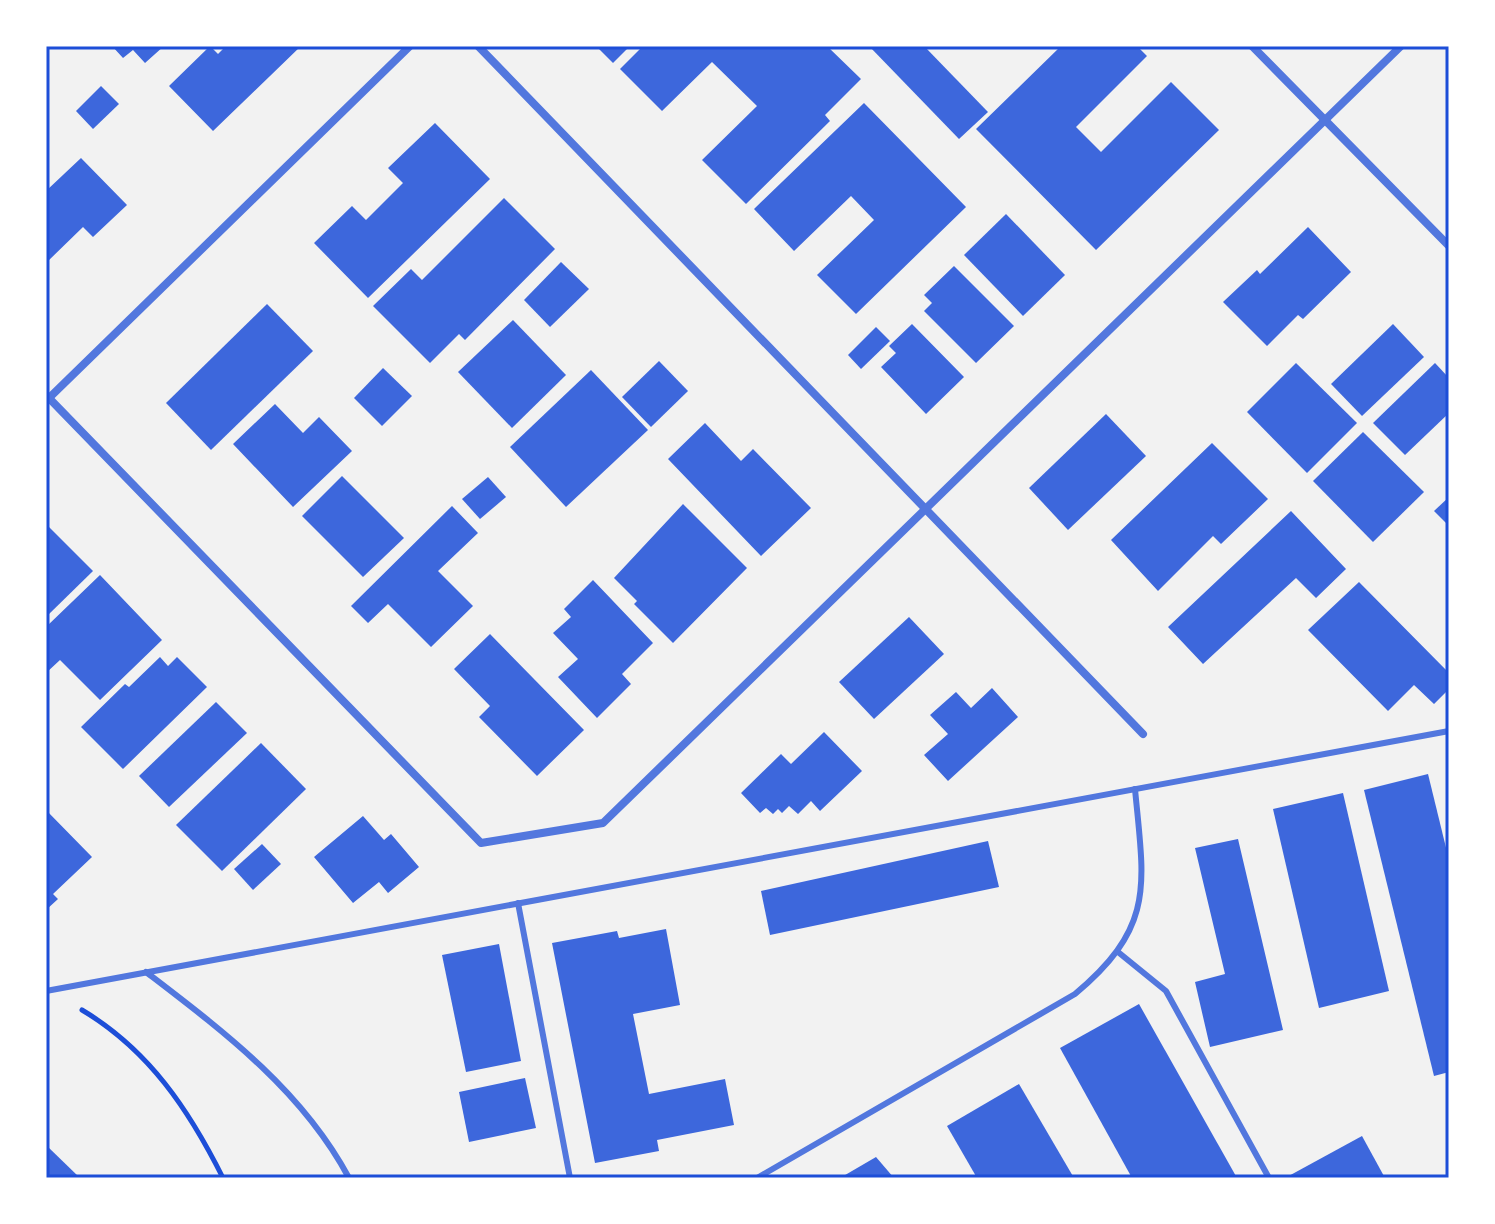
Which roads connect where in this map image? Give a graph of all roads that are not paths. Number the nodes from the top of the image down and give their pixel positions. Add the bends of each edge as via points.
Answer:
1 (410, 46) edge
2 (478, 46) edge
3 (1252, 46) edge
4 (1401, 46) edge
5 (1325, 121) junction
6 (1449, 246) edge
7 (47, 398) edge
8 (928, 510) junction
9 (1449, 731) edge
10 (1143, 734) dead end
11 (1135, 789) junction
12 (518, 903) junction
13 (1118, 952) junction
14 (146, 972) junction
15 (47, 991) edge
16 (349, 1178) edge
17 (570, 1178) edge
18 (757, 1178) edge
19 (1269, 1178) edge

1 - 7 street
2 - 8 street
3 - 5 street
4 - 5 street
5 - 6 street
5 - 8 street
7 - 8 street via 481,843 603,823
8 - 10 street
9 - 11 lane
11 - 12 lane
11 - 13 lane via 1144,881
12 - 14 lane
12 - 17 lane
13 - 18 lane via 1075,994
13 - 19 lane via 1166,991
14 - 15 lane
14 - 16 lane via 268,1072 303,1109

